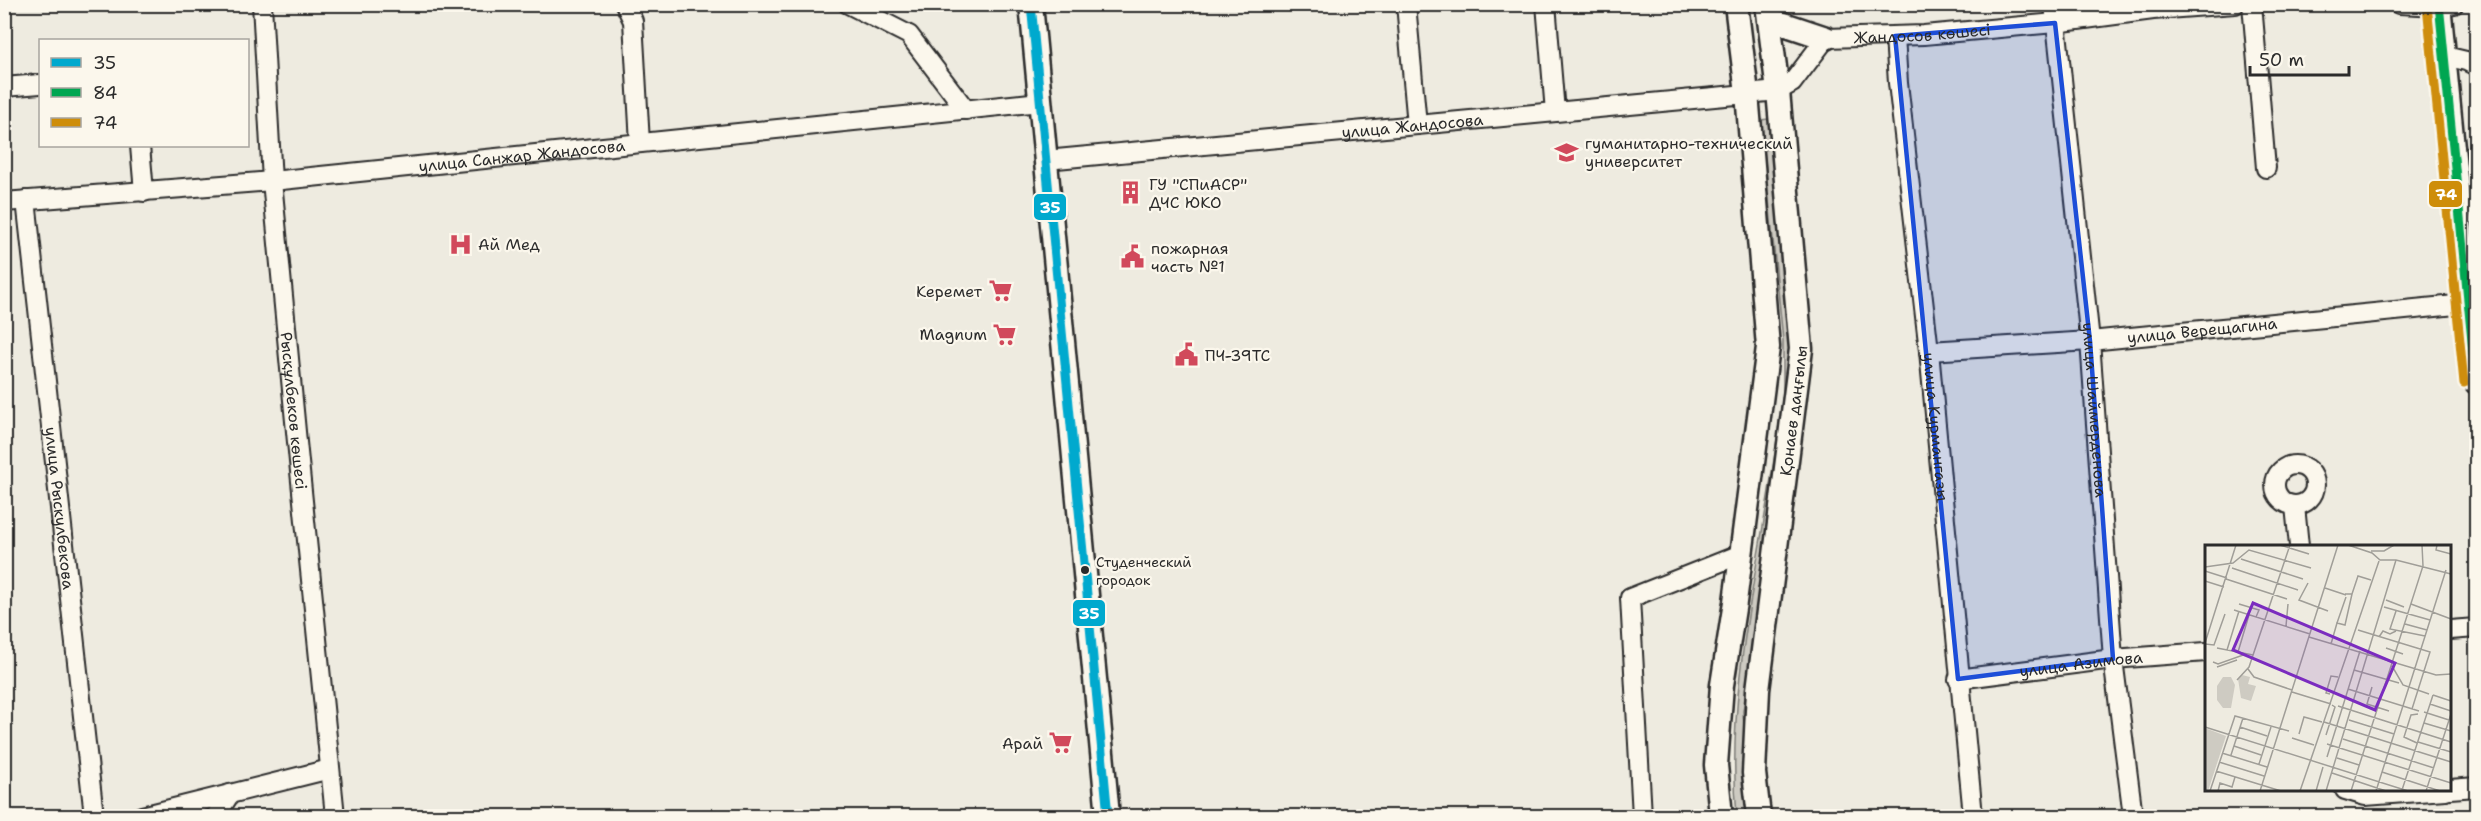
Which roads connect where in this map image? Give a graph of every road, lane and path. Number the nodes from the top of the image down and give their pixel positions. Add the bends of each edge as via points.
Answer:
1 (262, 4) edge
2 (625, 4) edge
3 (848, 4) edge
4 (1031, 4) edge
5 (1406, 4) edge
6 (1546, 4) edge
7 (1736, 4) edge
8 (2054, 4) edge
9 (2235, 4) edge
10 (2252, 4) edge
11 (2398, 4) edge
12 (2444, 5) edge
13 (1768, 12) edge
14 (2055, 23) junction
15 (1895, 36) junction
16 (1826, 38) junction
17 (2445, 56) junction
18 (2476, 66) edge
19 (39, 84) edge
20 (4, 87) edge
21 (1778, 91) junction
22 (1747, 93) junction
23 (1040, 102) junction
24 (966, 110) junction
25 (1555, 112) junction
26 (1418, 125) junction
27 (640, 143) junction
28 (140, 147) edge
29 (1046, 160) junction
30 (2266, 168) dead end
31 (272, 181) junction
32 (144, 192) junction
33 (26, 200) junction
34 (4, 202) edge
35 (2473, 304) edge
36 (2090, 341) junction
37 (1929, 351) junction
38 (2476, 382) edge
39 (2295, 506) dead end
40 (2299, 545) edge
41 (1742, 554) junction
42 (2476, 628) edge
43 (2451, 630) edge
44 (2205, 652) edge
45 (2114, 660) junction
46 (1958, 680) junction
47 (330, 769) junction
48 (2476, 787) edge
49 (2451, 789) edge
50 (2351, 791) edge
51 (2422, 791) edge
52 (230, 794) junction
53 (94, 816) edge
54 (142, 816) edge
55 (216, 816) edge
56 (335, 816) edge
57 (1108, 816) edge
58 (1642, 816) edge
59 (1721, 816) edge
60 (1759, 816) edge
61 (1973, 816) edge
62 (2133, 816) edge

1 - 31 street, Рысқұлбеков көшесі
2 - 27 street via 633,21
3 - 24 street via 909,35
4 - 23 main road
5 - 26 street
6 - 25 street
7 - 22 main road, Қонаев даңғылы
8 - 14 street, улица Шаймерденова
9 - 14 street, Жандосов көшесі
10 - 30 street
11 - 12 street
12 - 17 main road
13 - 16 main road
13 - 21 main road, Қонаев даңғылы
14 - 15 street, Жандосов көшесі
14 - 36 street, улица Шаймерденова
15 - 16 street, Жандосов көшесі
15 - 37 street, улица Курмангазы
16 - 21 street via 1792,83
17 - 18 street
17 - 35 main road
19 - 20 street
21 - 22 street, улица Жандосова
21 - 60 main road, Қонаев даңғылы via 1801,349 1758,690 1754,773
22 - 25 street, улица Жандосова
22 - 41 main road, Қонаев даңғылы via 1768,347
23 - 24 street, улица Санжар Жандосова
23 - 29 main road
24 - 27 street, улица Санжар Жандосова
25 - 26 street, улица Жандосова
26 - 29 street, улица Жандосова
27 - 31 street, улица Санжар Жандосова
28 - 32 street
29 - 57 main road
31 - 32 street, улица Санжар Жандосова
31 - 47 street, Рысқұлбеков көшесі
32 - 33 street, улица Санжар Жандосова
33 - 34 street, улица Санжар Жандосова
33 - 53 street, улица Рыскулбекова
35 - 36 street, улица Верещагина
35 - 38 main road
36 - 37 street, улица Верещагина
36 - 45 street, улица Шаймерденова
37 - 46 street, улица Курмангазы
39 - 40 street
41 - 58 street via 1630,598
41 - 59 main road, Қонаев даңғылы via 1722,685 1716,765
42 - 43 street
44 - 45 street, улица Азимова
45 - 46 street, улица Азимова
45 - 62 street, улица Шаймерденова
46 - 61 street, улица Курмангазы
47 - 52 street
47 - 56 street, Рысқұлбеков көшесі
48 - 49 street
50 - 51 street via 2365,796
52 - 54 street
52 - 55 street

